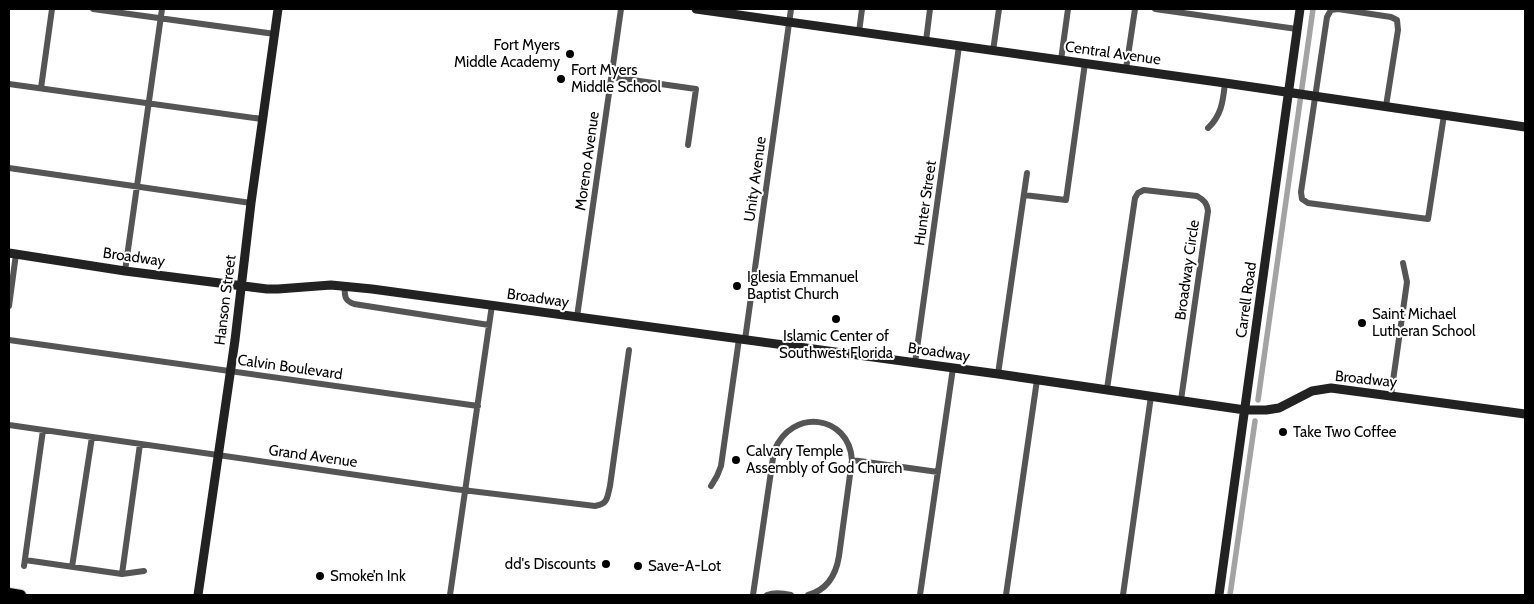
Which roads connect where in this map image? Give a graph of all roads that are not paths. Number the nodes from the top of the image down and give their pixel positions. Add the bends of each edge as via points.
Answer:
1 (52, 9) edge
2 (93, 9) edge
3 (162, 9) edge
4 (278, 9) edge
5 (621, 9) edge
6 (696, 9) edge
7 (791, 9) edge
8 (862, 9) edge
9 (930, 9) edge
10 (999, 9) edge
11 (1068, 9) edge
12 (1135, 9) edge
13 (1155, 9) edge
14 (1300, 9) edge
15 (161, 18) junction
16 (789, 22) junction
17 (1297, 28) junction
18 (859, 32) junction
19 (275, 34) junction
20 (926, 41) junction
21 (959, 46) junction
22 (993, 50) junction
23 (1061, 60) junction
24 (1085, 63) junction
25 (1126, 69) junction
26 (611, 78) junction
27 (1226, 83) junction
28 (9, 84) edge
29 (41, 88) junction
30 (1291, 93) junction
31 (1312, 96) junction
32 (149, 103) junction
33 (1386, 106) junction
34 (1444, 115) junction
35 (262, 118) junction
36 (1525, 127) edge
37 (1208, 128) dead end
38 (688, 145) dead end
39 (9, 168) edge
40 (1027, 173) dead end
41 (136, 187) junction
42 (1024, 195) junction
43 (250, 203) junction
44 (12, 254) edge
45 (1403, 263) dead end
46 (125, 270) junction
47 (241, 285) junction
48 (345, 286) junction
49 (492, 305) junction
50 (9, 306) edge
51 (577, 317) junction
52 (489, 325) junction
53 (9, 340) edge
54 (742, 340) junction
55 (629, 350) dead end
56 (915, 363) junction
57 (953, 368) junction
58 (230, 371) junction
59 (998, 374) junction
60 (1037, 380) junction
61 (1108, 389) junction
62 (1391, 395) junction
63 (1151, 396) junction
64 (1181, 400) junction
65 (478, 406) junction
66 (1245, 410) junction
67 (1525, 414) edge
68 (9, 425) edge
69 (43, 430) junction
70 (92, 437) junction
71 (140, 444) junction
72 (218, 456) junction
73 (852, 460) junction
74 (938, 472) junction
75 (711, 486) dead end
76 (466, 491) junction
77 (72, 566) junction
78 (144, 572) dead end
79 (122, 574) junction
80 (9, 593) edge
81 (21, 595) edge
82 (198, 595) edge
83 (450, 595) edge
84 (753, 595) edge
85 (767, 595) edge
86 (791, 595) edge
87 (808, 595) edge
88 (920, 595) edge
89 (1006, 595) edge
90 (1123, 595) edge
91 (1218, 595) edge

1 - 29 street
2 - 15 street
3 - 15 street
4 - 19 street, Hanson Street
5 - 26 street, Moreno Avenue
6 - 16 street, Central Avenue
7 - 16 street, Unity Avenue
8 - 18 street
9 - 20 street
10 - 22 street
11 - 23 street
12 - 25 street
13 - 17 street
14 - 17 street, Carrell Road
15 - 19 street
15 - 32 street
16 - 18 street, Central Avenue
16 - 54 street, Unity Avenue
17 - 30 street, Carrell Road
18 - 20 street, Central Avenue
19 - 35 street, Hanson Street
20 - 21 street, Central Avenue
21 - 22 street, Central Avenue
21 - 56 street, Hunter Street
22 - 23 street, Central Avenue
23 - 24 street, Central Avenue
24 - 25 street, Central Avenue
24 - 42 street via 1066,200
25 - 27 street, Central Avenue
26 - 38 street via 696,89
26 - 51 street, Moreno Avenue
27 - 30 street, Central Avenue
27 - 37 street via 1220,113
28 - 29 street
29 - 32 street
30 - 31 street, Central Avenue
30 - 66 street, Carrell Road
31 - 33 street, Central Avenue
31 - 33 street via 1327,17 1331,10 1338,9 1397,20
31 - 34 street via 1300,196 1308,203 1428,219
32 - 35 street
32 - 41 street
33 - 34 street, Central Avenue
34 - 36 street, Central Avenue
35 - 43 street, Hanson Street
39 - 41 street
40 - 42 street
41 - 43 street
41 - 46 street
42 - 59 street
43 - 47 street, Hanson Street
44 - 46 street, Broadway
44 - 50 street
45 - 62 street via 1407,282
46 - 47 street, Broadway
47 - 48 street, Broadway via 278,289
47 - 58 street, Hanson Street
48 - 49 street, Broadway
48 - 52 street via 345,298 354,304
49 - 51 street, Broadway
49 - 52 street
51 - 54 street, Broadway
52 - 65 street
53 - 58 street, Calvin Boulevard
54 - 56 street, Broadway
54 - 75 street, Unity Avenue via 721,466
55 - 76 street, Grand Avenue via 607,501 595,506
56 - 57 street, Broadway
57 - 59 street, Broadway
57 - 74 street
58 - 65 street, Calvin Boulevard
58 - 72 street, Hanson Street
59 - 60 street, Broadway
60 - 61 street, Broadway
60 - 89 street
61 - 63 street, Broadway
61 - 64 street, Broadway Circle via 1135,198 1144,190 1197,196 1203,199 1208,211
62 - 66 street, Broadway via 1331,388 1312,391 1278,408
62 - 67 street, Broadway
63 - 64 street, Broadway
63 - 90 street
64 - 66 street, Broadway
65 - 76 street
66 - 91 street, Carrell Road
68 - 69 street, Grand Avenue
69 - 70 street, Grand Avenue
69 - 77 street via 24,563
70 - 71 street, Grand Avenue
70 - 77 street
71 - 72 street, Grand Avenue
71 - 79 street
72 - 76 street, Grand Avenue
72 - 82 street, Hanson Street
73 - 74 street
73 - 84 street via 844,438 826,424 802,424 790,429 780,439 772,457
73 - 87 street via 836,570 823,588
74 - 88 street
76 - 83 street
77 - 79 street
78 - 79 street
80 - 81 main road
85 - 86 street

